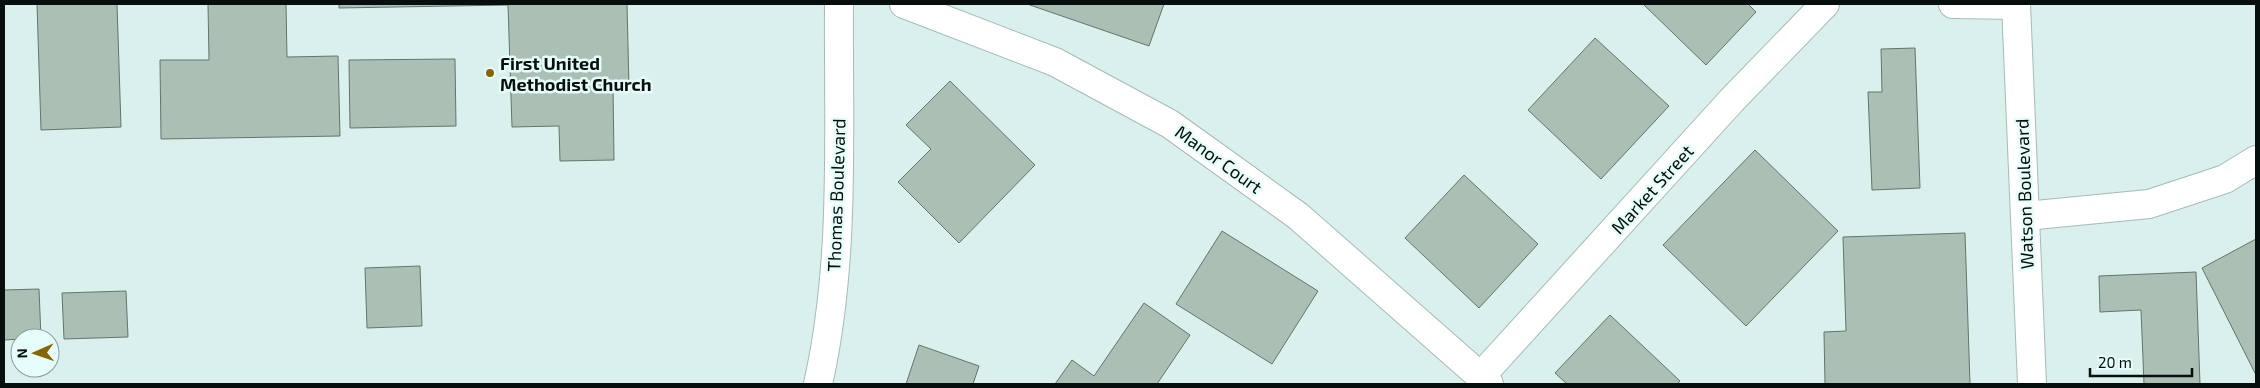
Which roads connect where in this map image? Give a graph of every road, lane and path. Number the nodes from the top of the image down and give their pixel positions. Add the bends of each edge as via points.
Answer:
1 (839, 4) edge
2 (904, 4) edge
3 (1825, 4) edge
4 (1952, 4) edge
5 (2016, 4) edge
6 (2256, 160) edge
7 (2025, 216) junction
8 (1485, 380) edge
9 (818, 384) edge
10 (2032, 384) edge

1 - 9 street, Thomas Boulevard via 838,220 827,343
2 - 8 street, Manor Court via 1055,62 1170,124 1298,216
3 - 8 street, Market Street via 1732,100
4 - 5 street
5 - 7 street, Watson Boulevard
6 - 7 street via 2225,179 2149,204
7 - 10 street, Watson Boulevard

